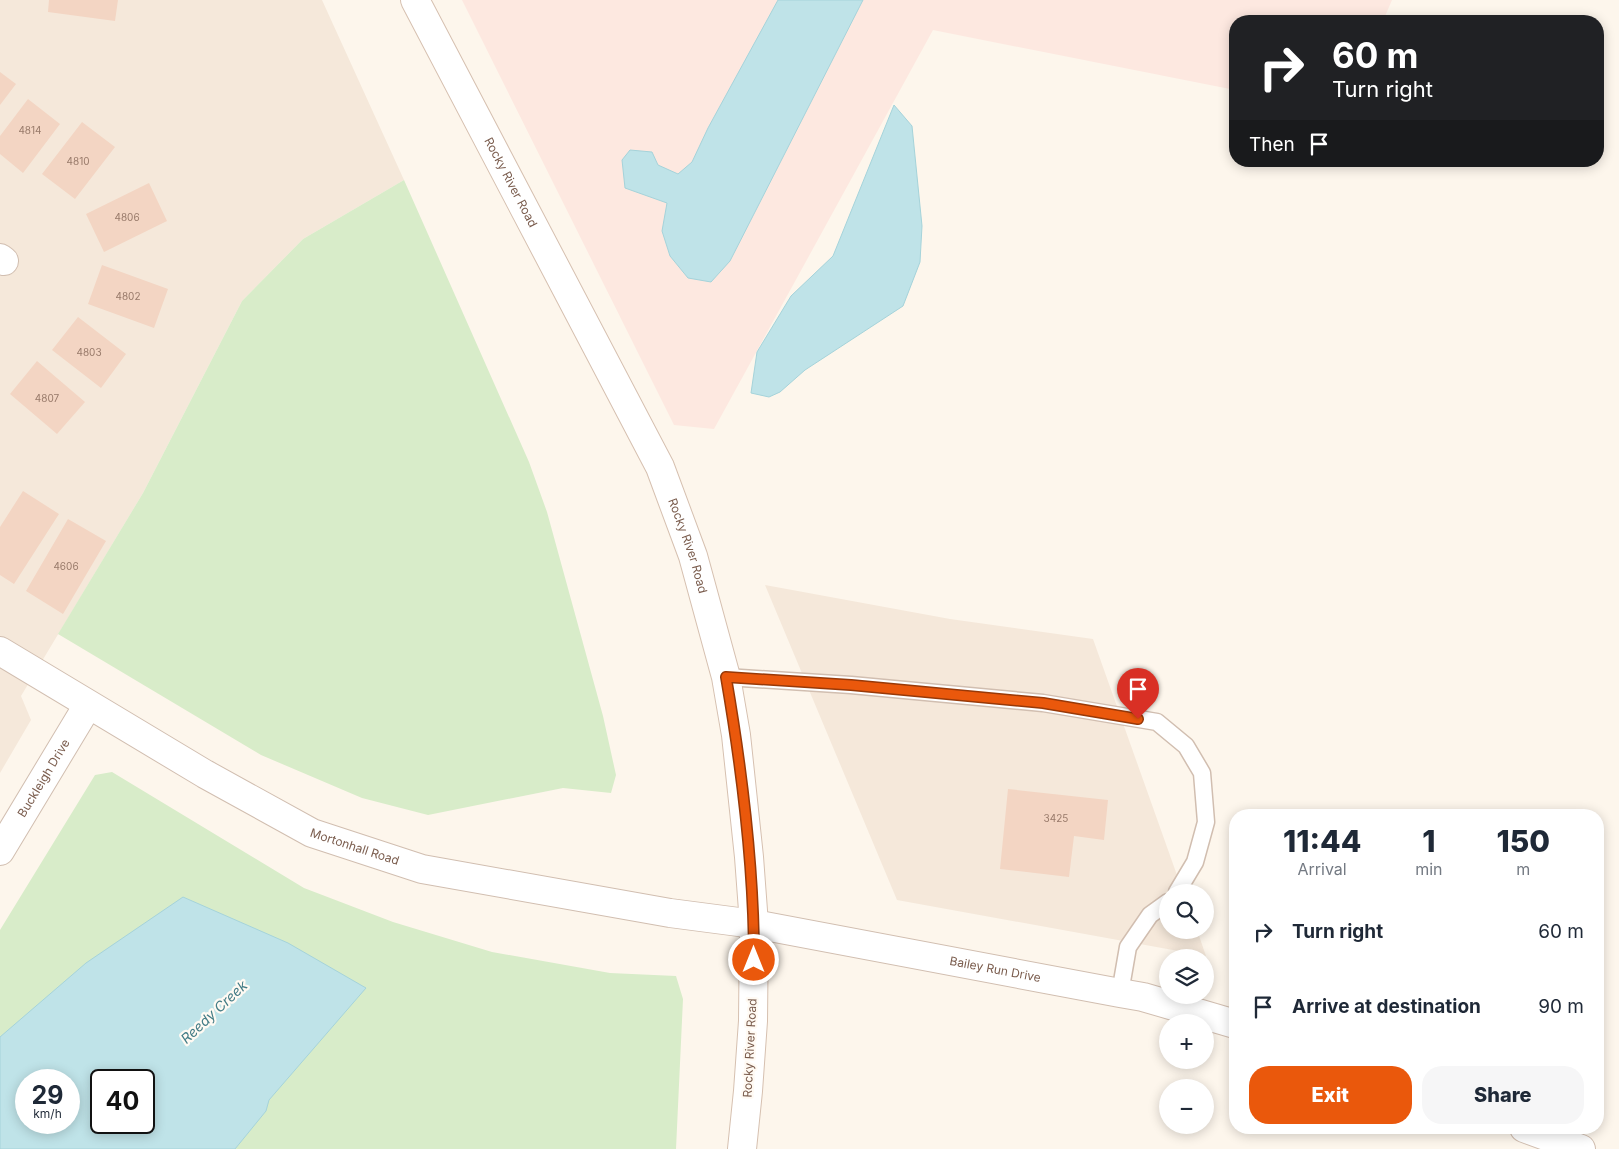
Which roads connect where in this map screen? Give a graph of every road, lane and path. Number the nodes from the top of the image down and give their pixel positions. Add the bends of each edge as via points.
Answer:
1 (415, 0) edge
2 (0, 651) edge
3 (726, 677) junction
4 (88, 705) junction
5 (0, 851) edge
6 (1182, 884) edge
7 (1159, 908) edge
8 (754, 924) junction
9 (1120, 993) junction
10 (1229, 1022) edge
11 (1540, 1134) edge
12 (742, 1149) edge
13 (1581, 1149) edge

1 - 3 street, Rocky River Road via 660,468 693,556
2 - 4 street, Mortonhall Road
3 - 6 lane via 1043,703 1157,722 1186,746 1202,773 1206,822 1195,862
3 - 8 street, Rocky River Road via 736,735
4 - 5 street, Buckleigh Drive
4 - 8 street, Mortonhall Road via 312,832 422,869 670,913
7 - 9 lane via 1150,915 1128,947
8 - 9 street, Bailey Run Drive
8 - 12 street, Rocky River Road via 753,1021
9 - 10 street, Bailey Run Drive
11 - 13 street

